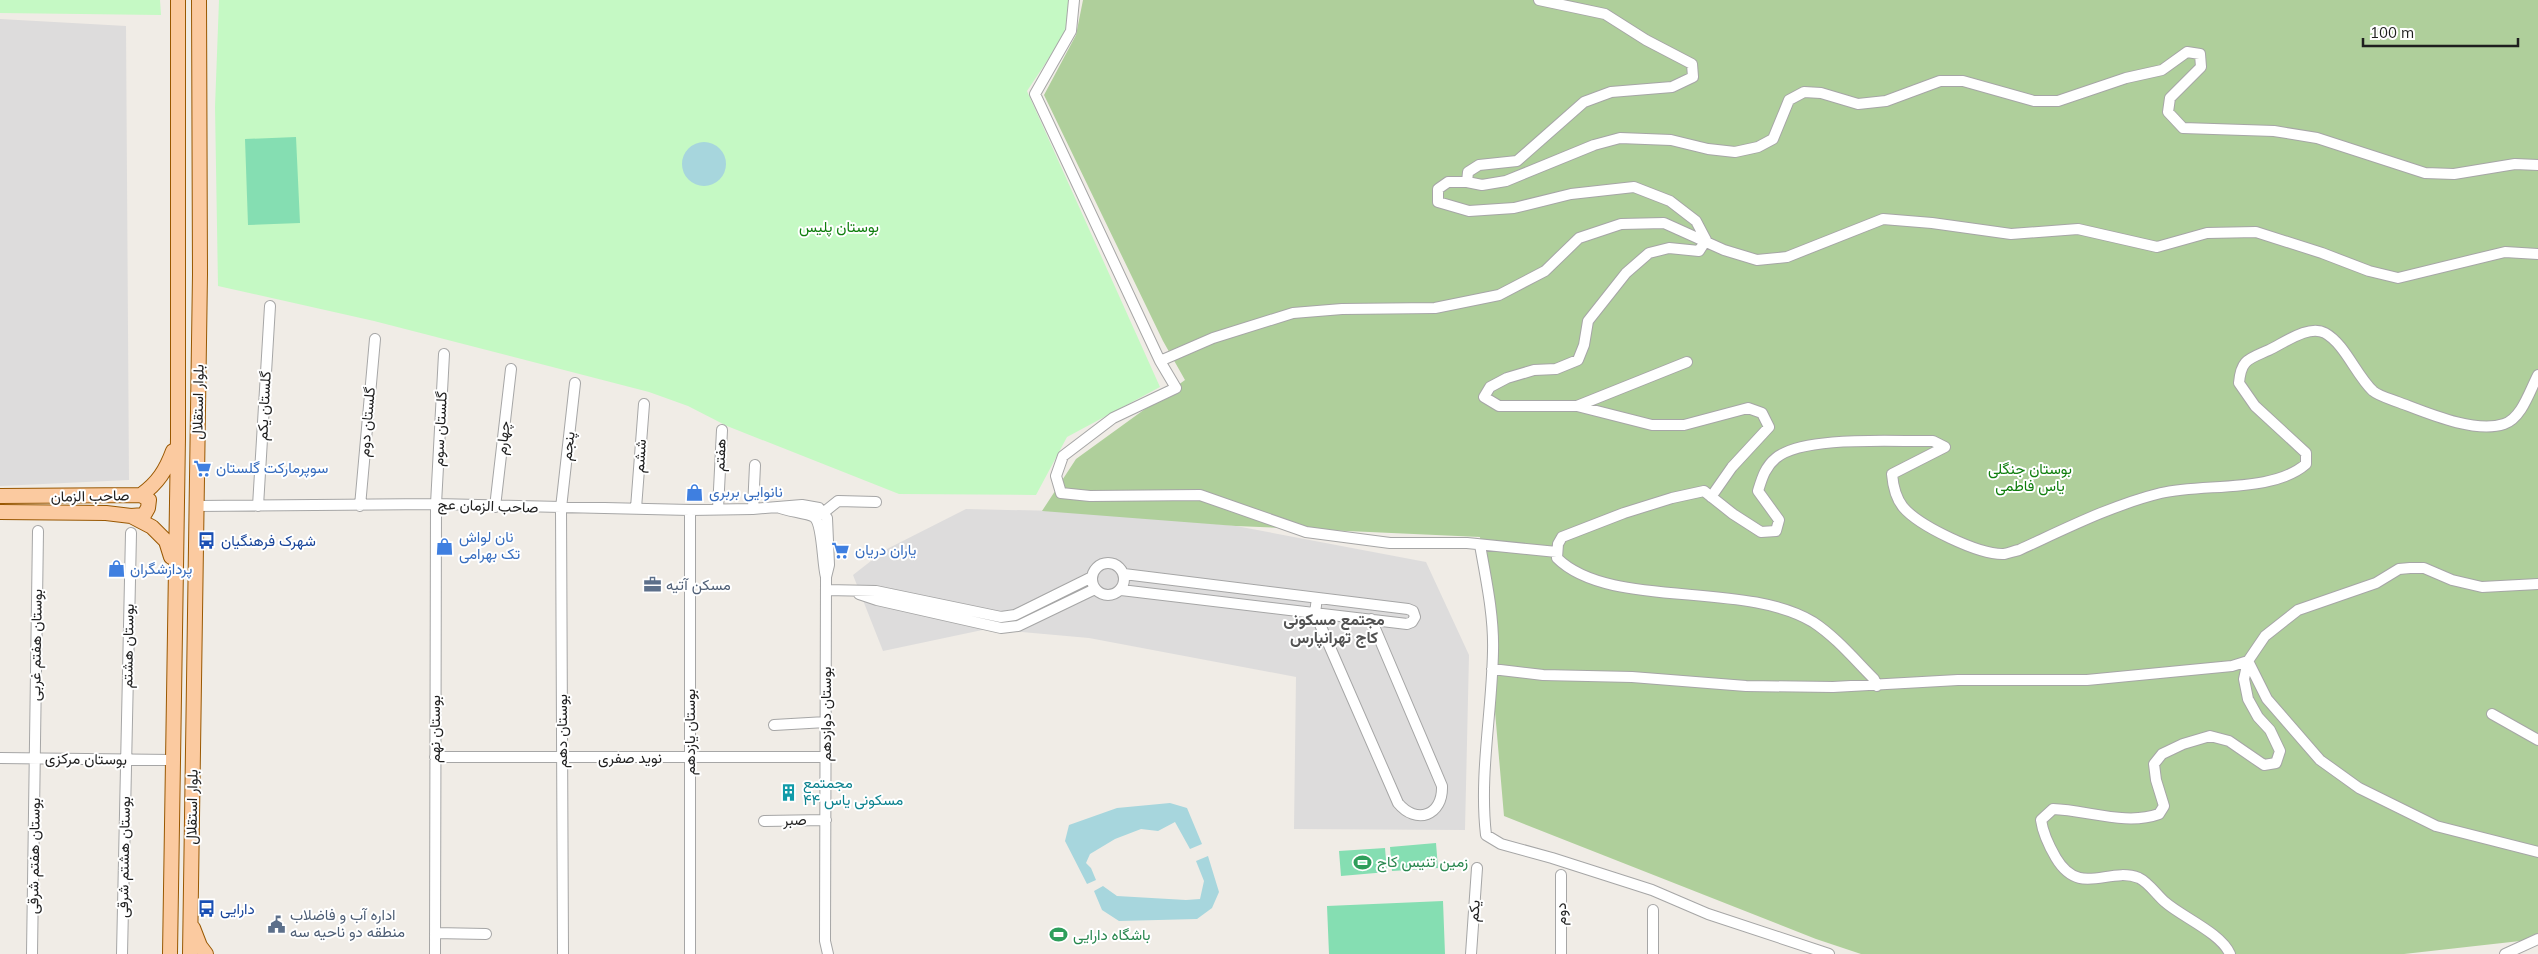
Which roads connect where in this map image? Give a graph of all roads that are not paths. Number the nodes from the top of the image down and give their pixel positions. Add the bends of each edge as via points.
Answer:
1 (178, 0) edge
2 (199, 0) edge
3 (1074, 0) edge
4 (1539, 0) edge
5 (2538, 165) edge
6 (1466, 182) junction
7 (1706, 240) junction
8 (2538, 254) edge
9 (270, 306) dead end
10 (375, 339) dead end
11 (444, 354) dead end
12 (1160, 360) junction
13 (1687, 362) dead end
14 (511, 369) dead end
15 (2538, 375) edge
16 (575, 383) dead end
17 (644, 404) dead end
18 (1577, 406) junction
19 (722, 430) dead end
20 (178, 438) junction
21 (755, 465) dead end
22 (140, 495) junction
23 (0, 496) edge
24 (1711, 496) junction
25 (876, 502) dead end
26 (436, 504) junction
27 (196, 506) junction
28 (258, 506) junction
29 (360, 506) junction
30 (495, 507) junction
31 (561, 508) junction
32 (636, 508) junction
33 (779, 508) junction
34 (718, 509) junction
35 (753, 509) junction
36 (690, 510) junction
37 (0, 512) edge
38 (823, 513) junction
39 (131, 516) junction
40 (38, 531) dead end
41 (131, 533) dead end
42 (1480, 545) junction
43 (1557, 552) junction
44 (174, 568) junction
45 (1124, 574) junction
46 (826, 577) junction
47 (1092, 577) junction
48 (2538, 584) edge
49 (1095, 589) junction
50 (826, 590) junction
51 (1121, 590) junction
52 (854, 592) junction
53 (1317, 598) junction
54 (1315, 613) junction
55 (1371, 619) junction
56 (2248, 661) junction
57 (1492, 669) junction
58 (1877, 686) junction
59 (2492, 714) dead end
60 (194, 721) junction
61 (173, 722) junction
62 (826, 722) junction
63 (774, 725) dead end
64 (2538, 740) edge
65 (435, 757) junction
66 (826, 757) junction
67 (0, 758) edge
68 (35, 758) junction
69 (563, 758) junction
70 (690, 758) junction
71 (126, 759) junction
72 (172, 760) junction
73 (193, 760) junction
74 (826, 820) junction
75 (764, 821) dead end
76 (2538, 852) edge
77 (1477, 868) dead end
78 (1561, 875) dead end
79 (1653, 910) dead end
80 (189, 918) junction
81 (435, 933) junction
82 (486, 934) dead end
83 (170, 939) junction
84 (2538, 939) edge
85 (825, 941) junction
86 (32, 954) edge
87 (122, 954) edge
88 (164, 954) edge
89 (170, 954) edge
90 (190, 954) edge
91 (206, 954) edge
92 (435, 954) edge
93 (562, 954) edge
94 (690, 954) edge
95 (821, 954) edge
96 (828, 954) edge
97 (1471, 954) edge
98 (1561, 954) edge
99 (1653, 954) edge
100 (1829, 954) edge
101 (2230, 954) edge
102 (2505, 954) edge

1 - 20 main road, بلوار استقلال
2 - 27 main road, بلوار استقلال via 200,274
3 - 12 street via 1071,31 1035,94
4 - 6 street via 1605,14 1692,64 1693,77 1672,87 1611,92 1584,102 1517,161 1479,165 1468,172
5 - 6 street via 2515,164 2454,174 2425,173 2317,138 2274,131 2183,128 2168,112 2170,98 2201,67 2200,54 2187,52 2162,70 2126,78 2058,101 2034,101 1963,81 1940,81 1886,101 1858,104 1821,93 1804,92 1789,100 1773,138 1758,147 1735,152 1671,140 1620,138 1594,145 1506,181 1482,185
6 - 7 street via 1448,182 1438,189 1438,202 1469,211 1514,208 1571,194 1634,187 1670,201 1696,221
7 - 8 street via 1724,250 1757,260 1787,257 1883,219 1932,222 2011,234 2078,229 2157,247 2208,234 2256,232 2398,278 2505,252
7 - 12 street via 1664,222 1621,224 1579,238 1545,271 1498,294 1435,308 1342,308 1293,313 1213,338
7 - 18 street via 1698,251 1670,248 1649,253 1626,273 1588,320 1578,360 1556,369 1534,370 1507,378 1490,388 1484,397 1499,406
9 - 28 street, گلستان یکم
10 - 29 street, گلستان دوم
11 - 26 street, گلستان سوم
12 - 42 street via 1176,388 1113,418 1064,456 1056,476 1062,493 1090,496 1200,495 1306,532 1390,542
13 - 18 street
14 - 30 street, چهارم
15 - 24 street via 2516,416 2504,424 2470,424 2438,418 2374,392 2351,366 2339,345 2324,333 2310,330 2250,359 2240,368 2239,383 2255,406 2306,453 2306,464 2297,471 2279,479 2249,484 2162,493 2004,554 1955,542 1903,507 1893,491 1892,474 1946,448 1934,441 1816,444 1790,450 1775,458 1763,473 1758,490 1779,520 1776,531 1761,532
16 - 31 street, پنجم
17 - 32 street, ششم
18 - 24 street via 1652,425 1684,425 1748,408 1762,413 1769,427 1732,467
19 - 34 street, هفتم
20 - 22 main road, صاحب الزمان via 167,468 154,486
20 - 44 main road, بلوار استقلال
21 - 35 street
22 - 23 main road, صاحب الزمان
22 - 39 main road via 149,500 148,508 144,515
24 - 43 street via 1704,491 1672,498 1588,526 1562,537
25 - 38 street via 838,501
26 - 29 street, صاحب الزمان عج
26 - 30 street, صاحب الزمان عج
26 - 65 street, بوستان نهم
27 - 28 street, صاحب الزمان عج
27 - 60 main road, بلوار استقلال
28 - 29 street, صاحب الزمان عج
30 - 31 street, صاحب الزمان عج
31 - 32 street, صاحب الزمان عج
31 - 69 street, بوستان دهم
32 - 36 street, صاحب الزمان عج
33 - 35 street, صاحب الزمان عج
33 - 38 street via 802,505 819,508
33 - 46 street, بوستان دوازدهم via 813,516 819,524
34 - 35 street, صاحب الزمان عج
34 - 36 street, صاحب الزمان عج
36 - 70 street, بوستان یازدهم
37 - 39 main road, صاحب الزمان
38 - 46 street, بوستان دوازدهم via 828,518 829,565
39 - 44 main road, صاحب الزمان via 152,527 166,541
40 - 68 street, بوستان هفتم غربی
41 - 71 street, بوستان هشتم
42 - 43 street
42 - 57 street via 1491,624
43 - 58 street via 1557,558 1566,567 1589,579 1776,607 1812,622 1838,642
44 - 61 main road, بلوار استقلال
45 - 47 street via 1119,567 1106,563 1099,566
45 - 51 street
45 - 53 street
46 - 50 street, بوستان دوازدهم
47 - 49 street
47 - 52 street via 1015,615 1001,617 876,590
48 - 56 street via 2482,587 2452,580 2424,568 2399,569 2376,583 2298,610 2265,636
49 - 51 street via 1101,595 1110,596
49 - 52 street via 1018,626 1001,628
50 - 52 street
50 - 62 street, بوستان دوازدهم
51 - 54 street
53 - 54 street
53 - 55 street via 1408,609 1414,614 1414,620 1407,624
54 - 55 street
54 - 55 street via 1398,803 1413,815 1422,815 1438,805 1442,786
56 - 58 street via 2232,666 2123,678 1958,680
56 - 76 street via 2267,699 2320,760 2359,788 2436,826
56 - 101 street via 2244,679 2248,699 2280,751 2276,763 2264,765 2229,741 2210,736 2162,754 2154,764 2164,806 2159,814 2148,818 2127,818 2053,809 2041,820 2048,844 2062,868 2079,880 2141,878 2172,908 2213,935
57 - 58 street via 1543,675 1632,677 1746,686
57 - 100 street via 1483,807 1486,835 1501,844 1652,890 1708,914
59 - 64 street
60 - 61 main road via 184,736 178,733
60 - 73 main road, بلوار استقلال
61 - 72 main road, بلوار استقلال
62 - 63 street
62 - 66 street, بوستان دوازدهم
65 - 69 street, نوید صفری
65 - 81 street, بوستان نهم
66 - 70 street, نوید صفری
66 - 74 street, بوستان دوازدهم
67 - 68 street, بوستان مرکزی
68 - 71 street, بوستان مرکزی
68 - 86 street, بوستان هفتم شرقی
69 - 70 street, نوید صفری
69 - 93 street, بوستان دهم
70 - 94 street, بوستان یازدهم
71 - 72 street, بوستان مرکزی
71 - 87 street, بوستان هشتم شرقی
72 - 73 main road
72 - 83 main road, بلوار استقلال
73 - 80 main road, بلوار استقلال
74 - 75 street, صبر
74 - 85 street, بوستان دوازدهم
77 - 97 street, یکم
78 - 98 street, دوم
79 - 99 street
80 - 90 main road, بلوار استقلال
80 - 91 main road
81 - 82 street
81 - 92 street, بوستان نهم
83 - 88 main road
83 - 89 main road, بلوار استقلال
84 - 102 street
85 - 95 street, بوستان دوازدهم
85 - 96 street, بوستان دوازدهم

